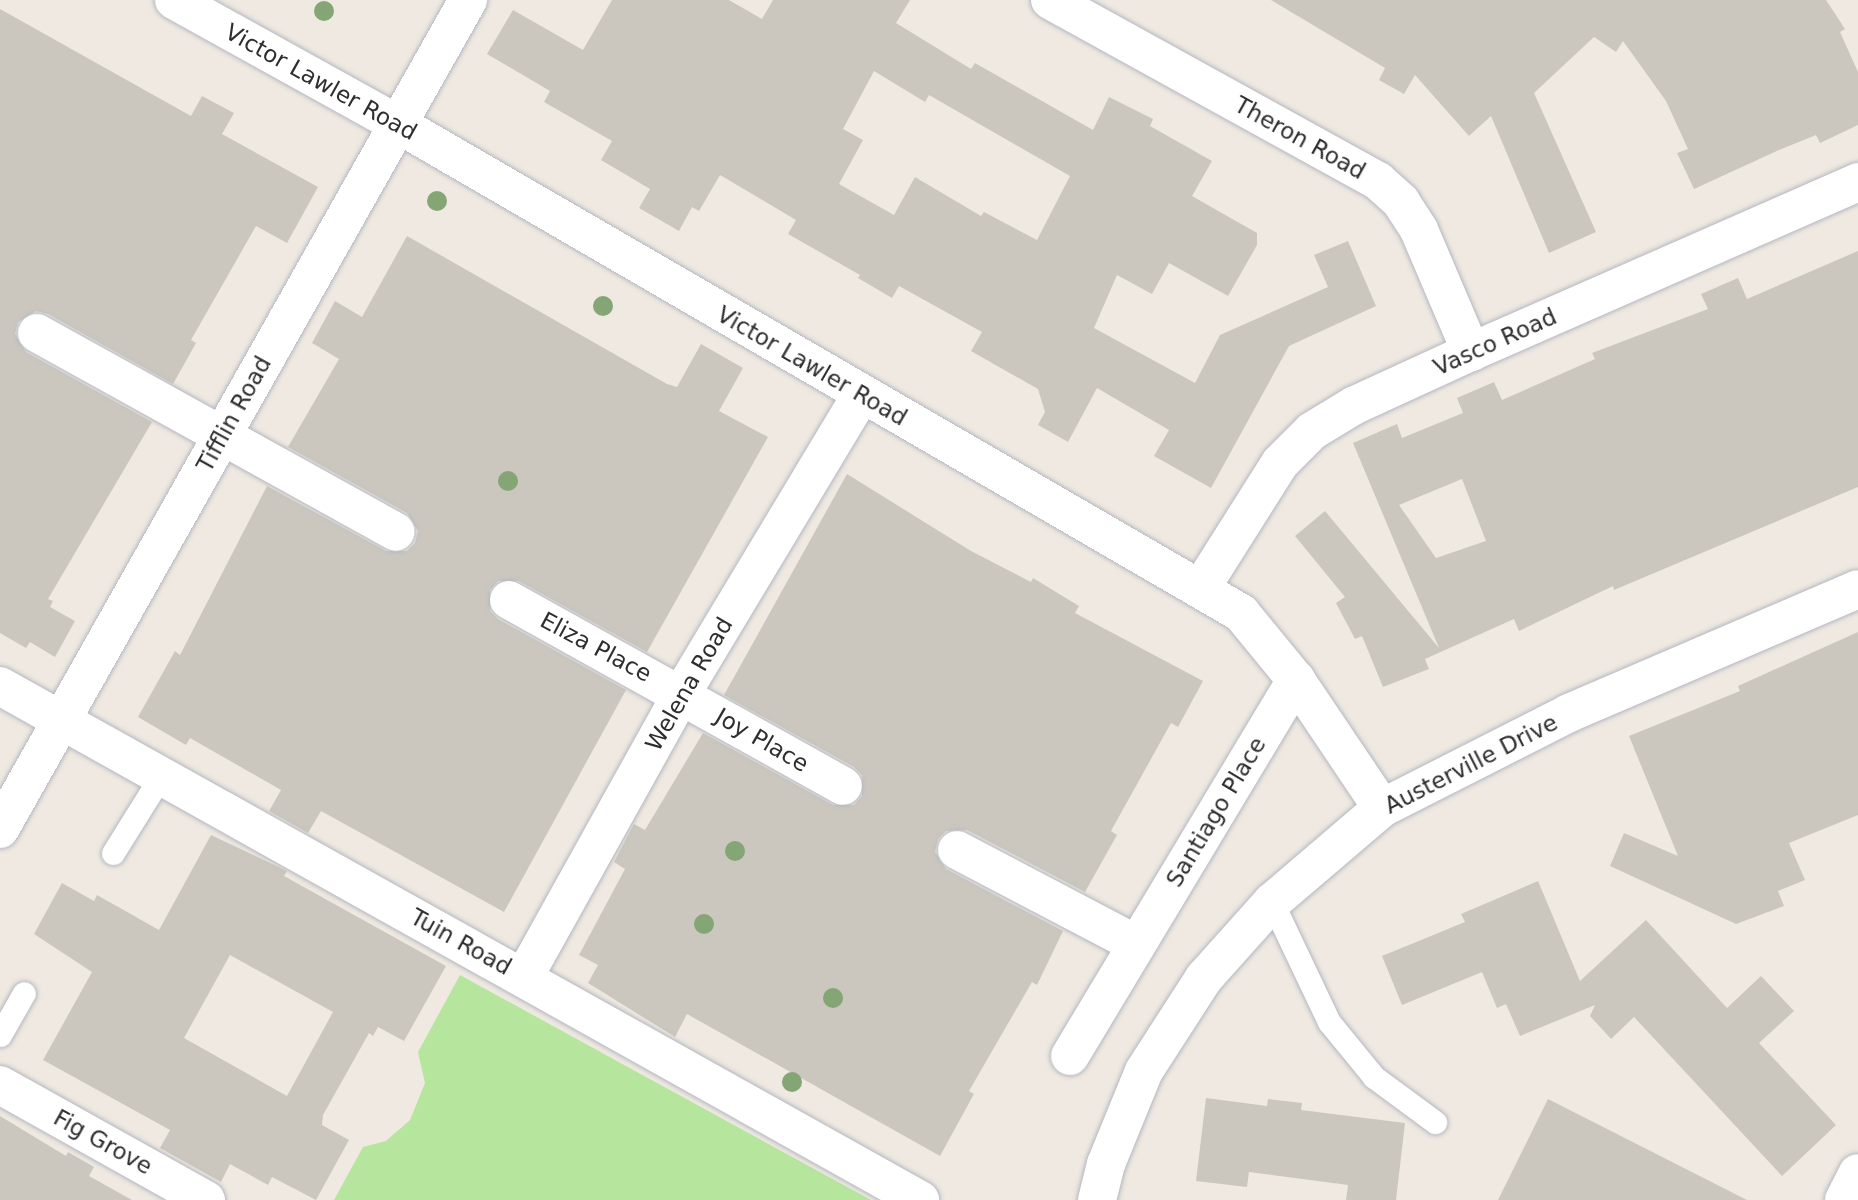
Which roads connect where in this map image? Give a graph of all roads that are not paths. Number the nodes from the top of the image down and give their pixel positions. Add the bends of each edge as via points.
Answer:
1 (174, 0) edge
2 (468, 0) edge
3 (1050, 0) edge
4 (396, 123) junction
5 (1858, 182) edge
6 (37, 333) dead end
7 (1471, 352) junction
8 (861, 395) junction
9 (222, 435) junction
10 (396, 532) dead end
11 (1201, 588) junction
12 (1858, 589) edge
13 (509, 600) dead end
14 (1296, 680) junction
15 (0, 687) edge
16 (682, 693) junction
17 (61, 720) junction
18 (161, 776) junction
19 (843, 786) dead end
20 (1382, 808) junction
21 (0, 829) edge
22 (957, 850) dead end
23 (113, 853) dead end
24 (1272, 902) junction
25 (1136, 944) junction
26 (524, 977) junction
27 (24, 993) dead end
28 (0, 1035) edge
29 (1070, 1056) dead end
30 (0, 1085) edge
31 (1435, 1122) dead end
32 (1858, 1173) edge
33 (206, 1200) edge
34 (920, 1200) edge
35 (1097, 1200) edge
36 (1844, 1200) edge

1 - 4 street, Victor Lawler Road
2 - 4 street, Tifflin Road
3 - 7 street, Theron Road via 1378,181 1401,202 1419,230
4 - 8 street, Victor Lawler Road
4 - 9 street, Tifflin Road
5 - 7 street, Vasco Road
6 - 9 street
7 - 11 street, Vasco Road via 1355,405 1312,431 1280,463
8 - 11 street, Victor Lawler Road
8 - 16 street, Welena Road
9 - 10 street
9 - 17 street, Tifflin Road
11 - 14 street, Victor Lawler Road via 1241,613
12 - 20 street, Austerville Drive via 1569,713
13 - 16 street, Eliza Place
14 - 20 street, Victor Lawler Road
14 - 25 street, Santiago Place
15 - 17 street, Tuin Road
16 - 19 street, Joy Place
16 - 26 street, Welena Road
17 - 18 street, Tuin Road
17 - 21 street, Tifflin Road
18 - 23 lane
18 - 26 street, Tuin Road
20 - 24 street, Austerville Drive
22 - 25 street
24 - 31 lane via 1329,1023 1374,1077
24 - 35 street, Austerville Drive via 1204,978 1144,1071 1106,1164
25 - 29 street, Santiago Place
26 - 34 street, Tuin Road
27 - 28 lane
30 - 33 street, Fig Grove
32 - 36 street

